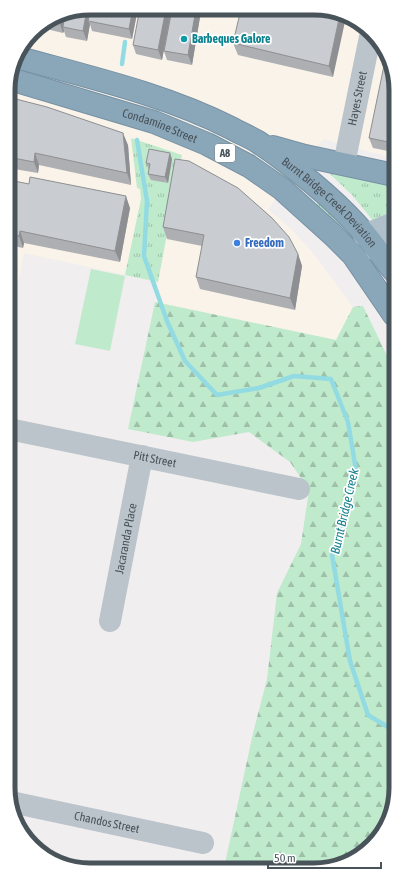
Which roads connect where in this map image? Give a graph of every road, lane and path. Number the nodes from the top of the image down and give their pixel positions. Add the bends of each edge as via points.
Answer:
1 (369, 39) edge
2 (22, 59) edge
3 (16, 81) edge
4 (257, 142) junction
5 (344, 164) junction
6 (389, 174) edge
7 (389, 229) edge
8 (378, 242) edge
9 (353, 255) junction
10 (389, 262) edge
11 (389, 308) edge
12 (15, 430) edge
13 (142, 456) junction
14 (300, 489) dead end
15 (110, 621) dead end
16 (17, 803) edge
17 (203, 843) dead end

1 - 5 street, Hayes Street
2 - 4 highway, Condamine Street / A8 via 195,111
3 - 9 highway, Condamine Street / A8 via 106,106 193,137 249,166 282,189
4 - 5 highway
4 - 8 highway, Burnt Bridge Creek Deviation / A8 via 313,184
5 - 6 highway
7 - 8 main road
8 - 9 highway
8 - 10 highway, Burnt Bridge Creek Deviation / A8
9 - 11 highway, Burnt Bridge Creek Deviation / A8
12 - 13 street, Pitt Street
13 - 14 street, Pitt Street
13 - 15 street, Jacaranda Place
16 - 17 street, Chandos Street

